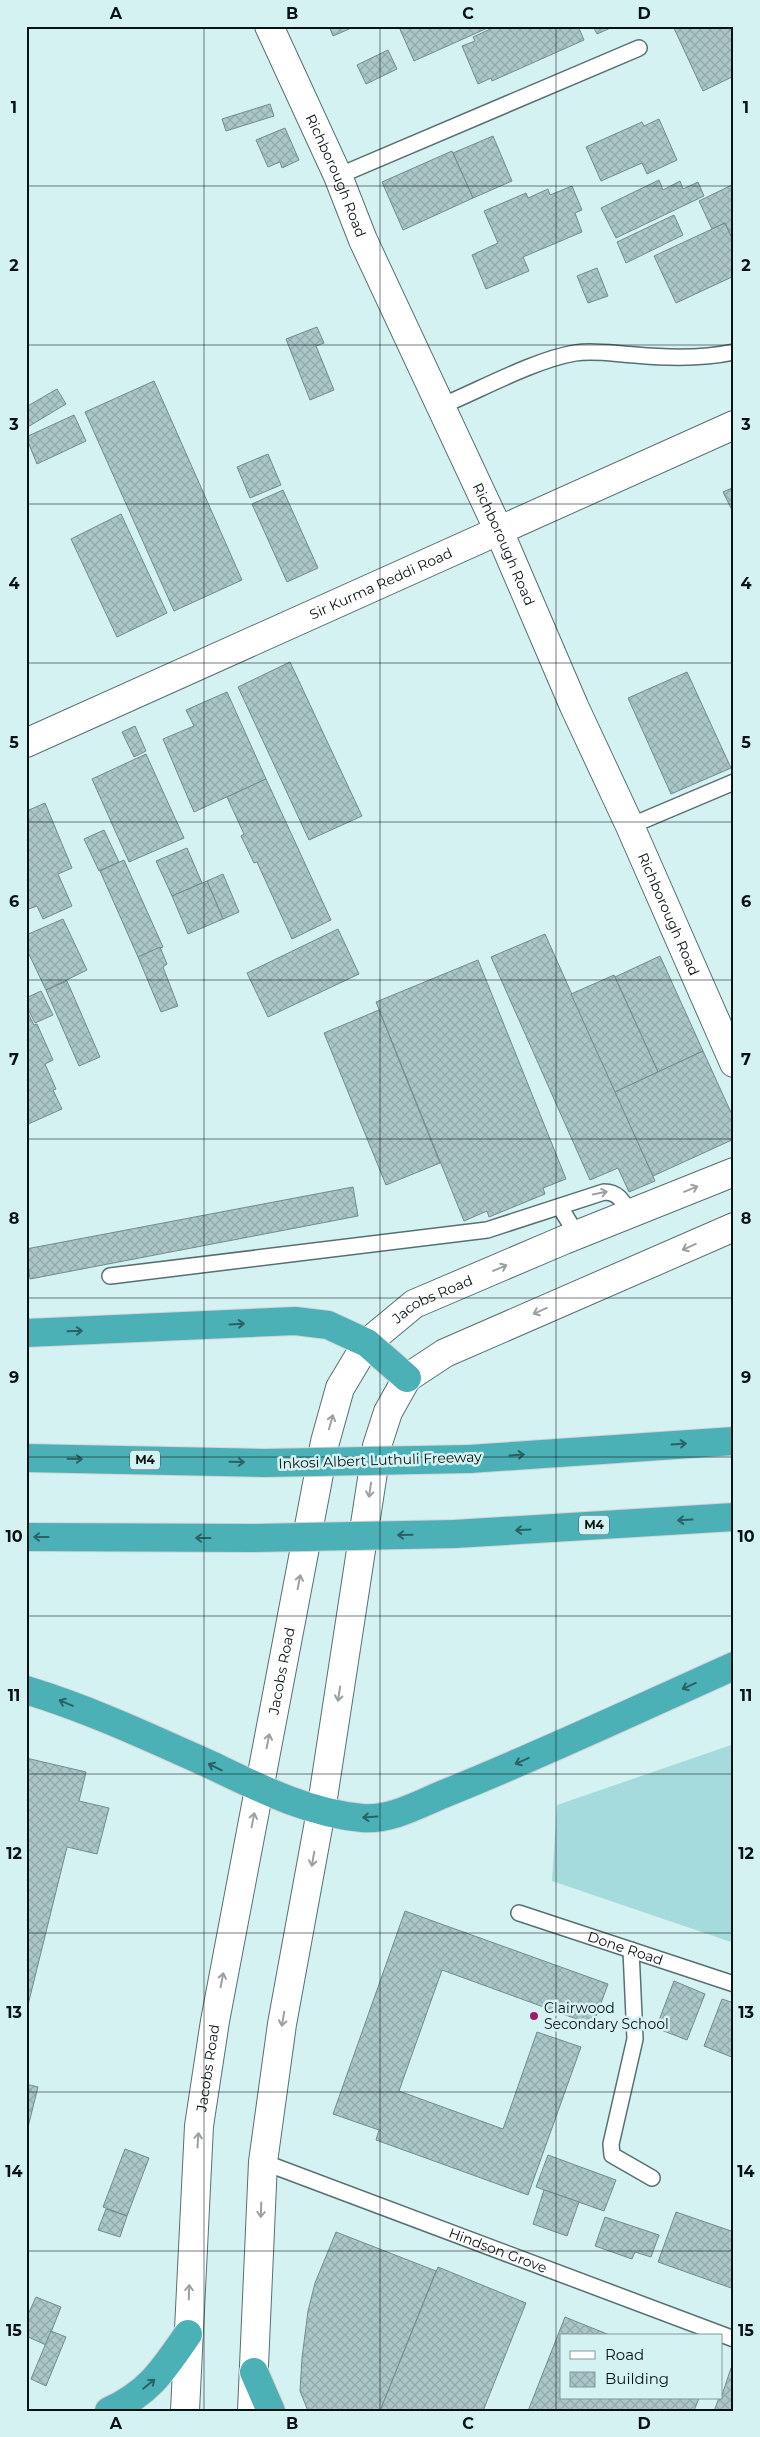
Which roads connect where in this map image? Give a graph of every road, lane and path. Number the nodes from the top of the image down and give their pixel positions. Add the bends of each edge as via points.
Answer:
1 (269, 26) edge
2 (639, 48) dead end
3 (338, 176) junction
4 (734, 352) edge
5 (441, 406) junction
6 (734, 425) edge
7 (499, 531) junction
8 (26, 743) edge
9 (734, 782) edge
10 (630, 826) junction
11 (734, 1063) edge
12 (734, 1172) edge
13 (560, 1206) junction
14 (630, 1214) junction
15 (734, 1227) edge
16 (577, 1235) junction
17 (110, 1276) dead end
18 (26, 1333) edge
19 (367, 1343) junction
20 (406, 1378) junction
21 (734, 1441) edge
22 (26, 1458) edge
23 (734, 1517) edge
24 (26, 1537) edge
25 (734, 1666) edge
26 (26, 1690) edge
27 (259, 1789) junction
28 (321, 1811) junction
29 (519, 1912) dead end
30 (631, 1950) junction
31 (734, 1984) edge
32 (262, 2162) junction
33 (652, 2178) dead end
34 (188, 2334) junction
35 (721, 2334) edge
36 (722, 2334) edge
37 (734, 2339) edge
38 (254, 2372) junction
39 (109, 2411) edge
40 (185, 2411) edge
41 (252, 2411) edge
42 (271, 2411) edge

1 - 3 street, Richborough Road
2 - 3 lane
3 - 5 street, Richborough Road via 363,240
4 - 5 lane via 681,357 575,353 549,359
5 - 7 street, Richborough Road
6 - 7 street, Sir Kurma Reddi Road
7 - 8 street, Sir Kurma Reddi Road
7 - 10 street, Richborough Road
9 - 10 lane
10 - 11 street, Richborough Road
14 -> 12 street, Jacobs Road
13 -> 14 lane via 594,1194 613,1192
13 - 16 lane
13 - 17 lane via 487,1230
14 - 16 street, Jacobs Road
15 -> 20 street via 445,1353
19 -> 16 street, Jacobs Road via 414,1304
18 -> 19 highway via 295,1321 328,1325
19 - 20 highway
27 -> 19 street, Jacobs Road via 325,1442 340,1388
20 -> 28 street via 388,1412 377,1446
22 -> 21 highway, Inkosi Albert Luthuli Freeway / M4, bridge via 264,1463 469,1458
23 -> 24 highway, M4, bridge via 454,1534 252,1538
25 -> 28 highway via 388,1816 364,1818
27 -> 26 highway via 135,1732 54,1698
27 - 28 highway
34 -> 27 street, Jacobs Road via 199,2126 215,2021
28 -> 32 street via 282,2024
29 - 30 lane, Done Road
30 - 31 lane, Done Road
30 - 33 lane via 635,2039 611,2144 612,2154
32 - 35 lane, Hindson Grove
32 -> 38 street
39 -> 34 highway via 124,2404 159,2376
34 - 40 street, Jacobs Road
36 - 37 lane, Hindson Grove
38 - 41 street
38 - 42 highway

